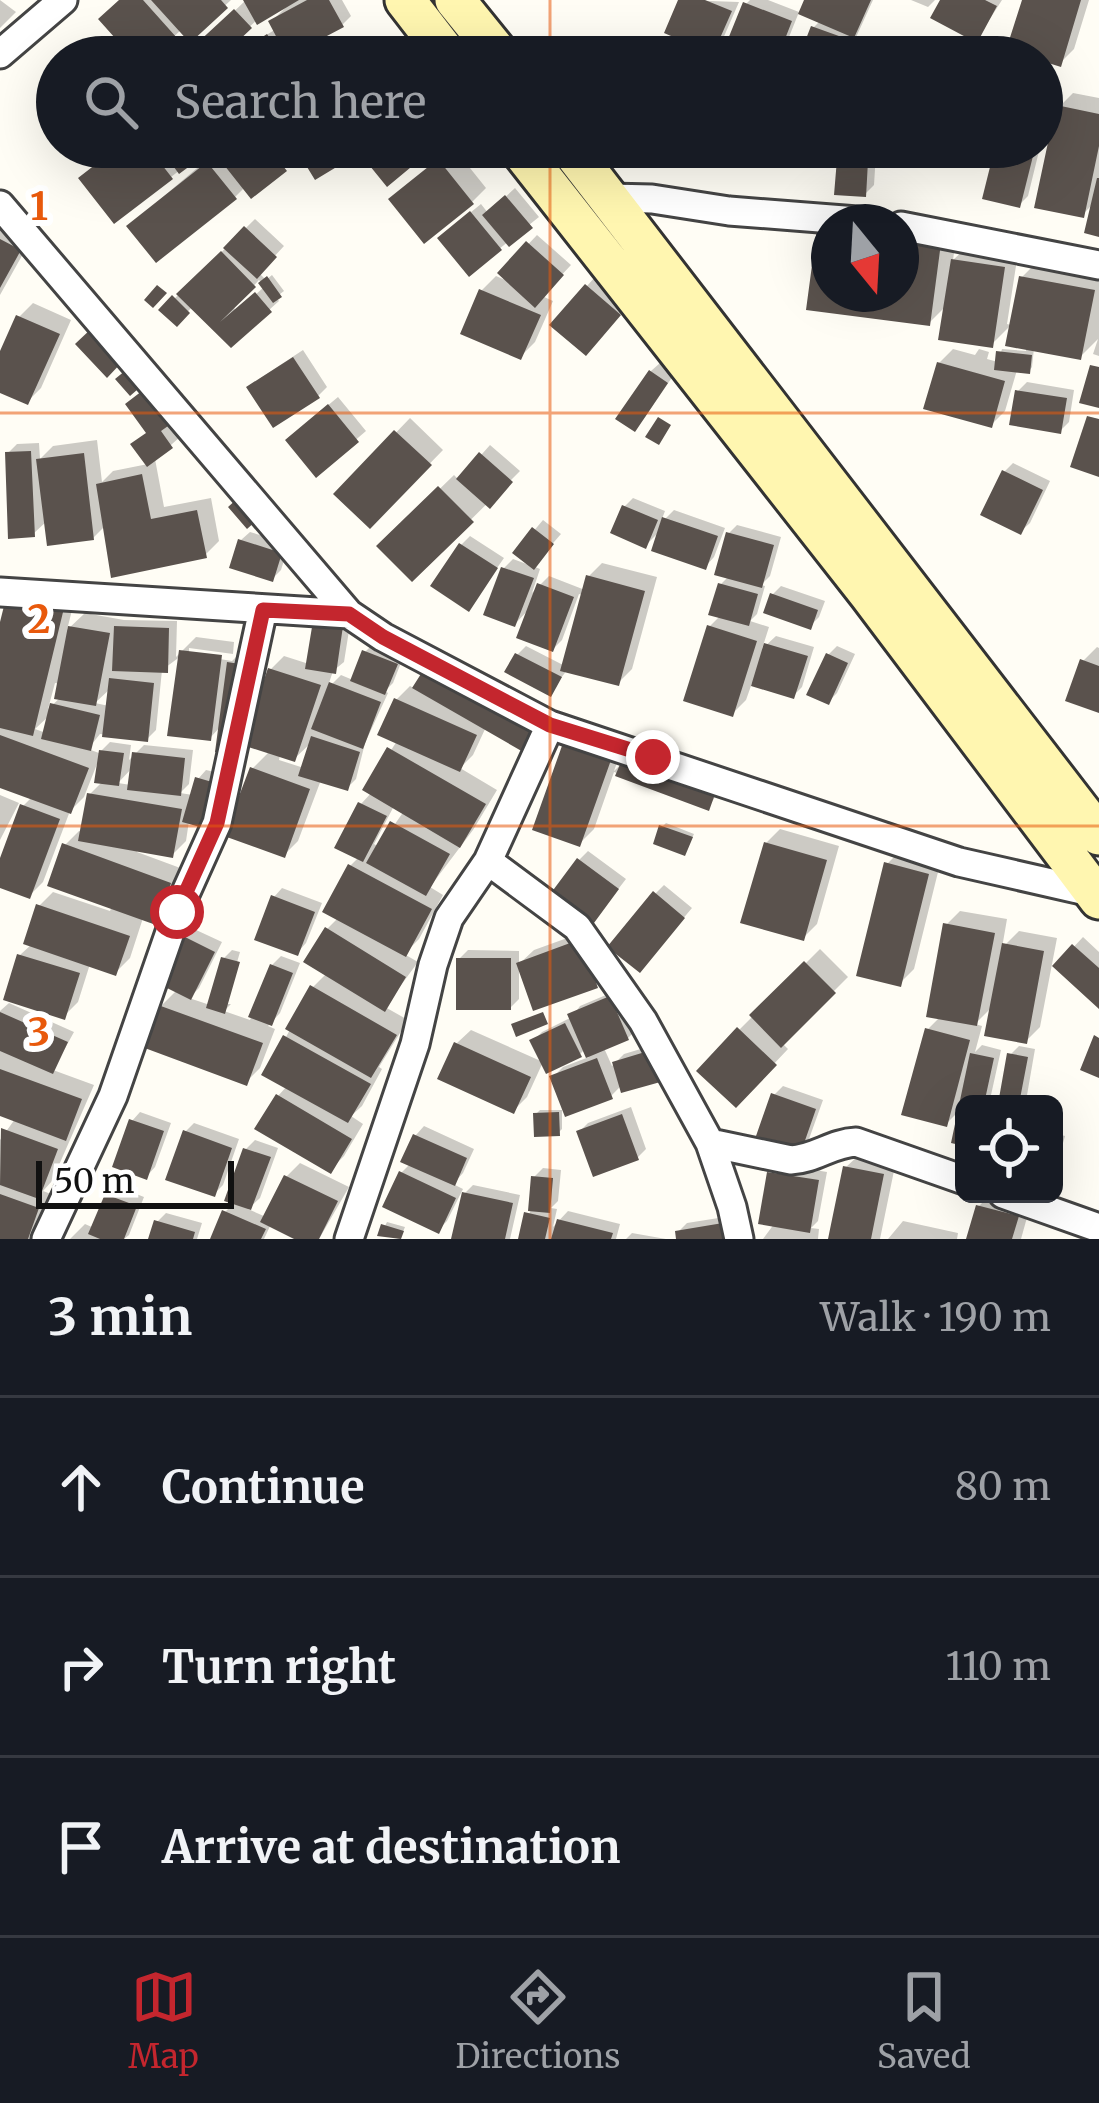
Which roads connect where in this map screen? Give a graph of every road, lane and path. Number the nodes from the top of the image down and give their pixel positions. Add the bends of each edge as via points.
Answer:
1 (63, 0) edge
2 (405, 0) edge
3 (454, 0) edge
4 (432, 36) edge
5 (484, 36) edge
6 (0, 54) edge
7 (534, 168) edge
8 (586, 168) edge
9 (610, 198) junction
10 (0, 205) edge
11 (811, 217) edge
12 (919, 230) edge
13 (1099, 265) edge
14 (0, 592) edge
15 (263, 610) junction
16 (349, 614) junction
17 (550, 725) junction
18 (1099, 835) edge
19 (488, 861) junction
20 (1097, 896) edge
21 (710, 1143) junction
22 (955, 1177) edge
23 (1028, 1203) edge
24 (1099, 1228) edge
25 (46, 1239) edge
26 (350, 1239) edge
27 (739, 1239) edge

1 - 6 street
2 - 4 main road
3 - 5 main road
7 - 20 main road
8 - 9 main road
9 - 11 street
9 - 18 main road
10 - 16 street
12 - 13 street
14 - 15 street
15 - 16 street
15 - 25 street via 217,823 113,1096
16 - 17 street
17 - 19 street
17 - 20 street via 959,862
19 - 21 street via 577,927 643,1021
19 - 26 street via 449,918
21 - 22 street via 791,1160 856,1142
21 - 27 street
23 - 24 street

